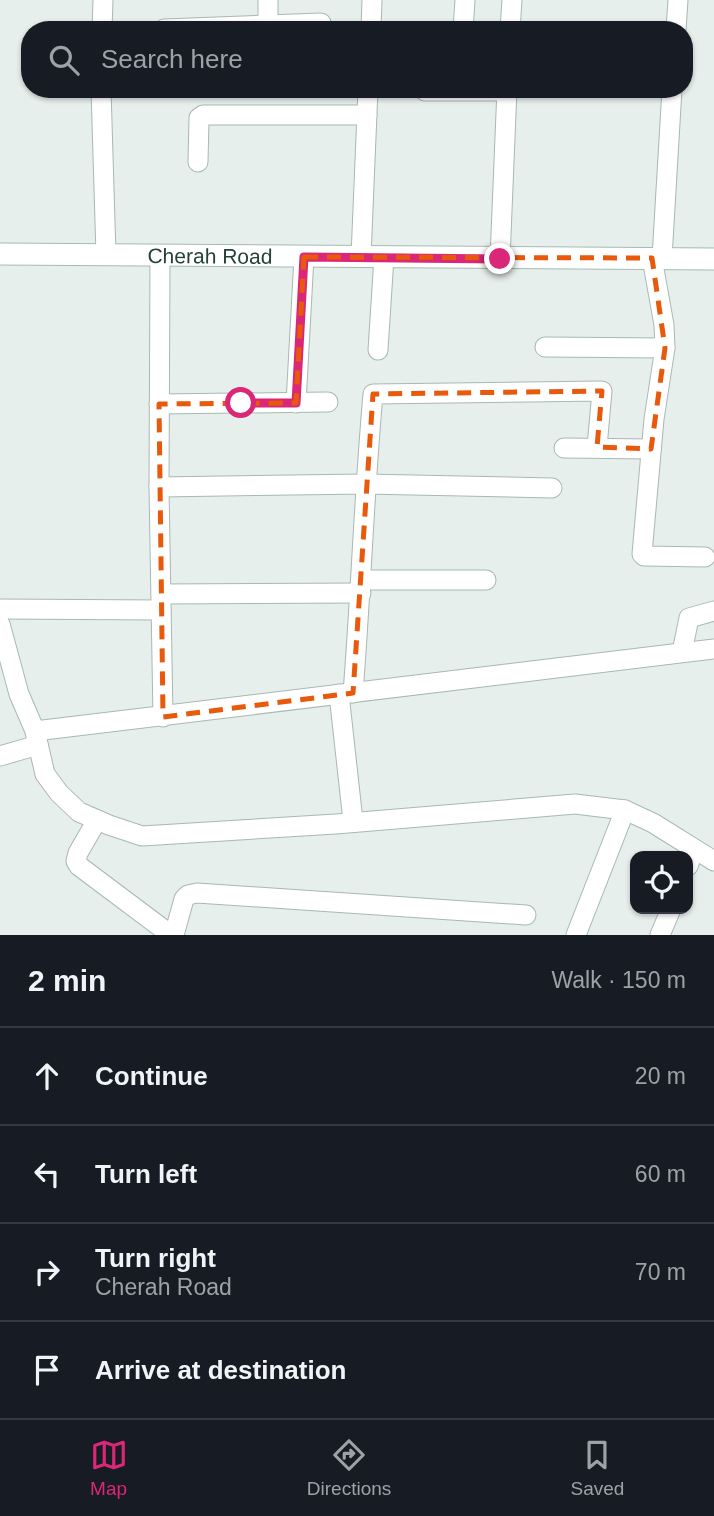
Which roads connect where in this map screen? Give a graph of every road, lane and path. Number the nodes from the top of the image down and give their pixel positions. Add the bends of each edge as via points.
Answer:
1 (103, 0) edge
2 (268, 0) edge
3 (372, 0) edge
4 (465, 0) edge
5 (512, 0) edge
6 (678, 0) edge
7 (102, 21) edge
8 (268, 21) edge
9 (371, 21) edge
10 (464, 21) edge
11 (511, 21) edge
12 (677, 21) edge
13 (101, 98) edge
14 (368, 98) edge
15 (507, 98) edge
16 (671, 98) edge
17 (367, 115) junction
18 (198, 162) dead end
19 (0, 254) edge
20 (106, 255) junction
21 (160, 255) junction
22 (304, 257) junction
23 (361, 257) junction
24 (384, 257) junction
25 (657, 258) junction
26 (500, 259) junction
27 (714, 259) edge
28 (545, 347) dead end
29 (665, 348) junction
30 (378, 350) dead end
31 (328, 402) dead end
32 (296, 403) junction
33 (159, 404) junction
34 (597, 447) junction
35 (564, 448) dead end
36 (651, 449) junction
37 (365, 484) junction
38 (159, 486) junction
39 (552, 488) dead end
40 (705, 557) dead end
41 (486, 580) dead end
42 (361, 587) junction
43 (161, 602) junction
44 (0, 610) edge
45 (714, 611) edge
46 (0, 624) edge
47 (714, 649) edge
48 (681, 652) junction
49 (346, 693) junction
50 (163, 717) junction
51 (36, 738) junction
52 (0, 756) edge
53 (625, 810) junction
54 (97, 820) junction
55 (353, 821) junction
56 (683, 851) edge
57 (693, 858) edge
58 (714, 861) edge
59 (669, 914) edge
60 (526, 915) dead end
61 (173, 935) edge
62 (576, 935) edge
63 (660, 935) edge

1 - 7 street
2 - 8 street
3 - 9 street
4 - 10 street
5 - 11 street
6 - 12 street
13 - 20 street
14 - 17 street
15 - 26 street
16 - 25 street
17 - 18 street via 203,115 197,126
17 - 23 street
19 - 20 street, Cherah Road
20 - 21 street, Cherah Road
21 - 22 street, Cherah Road
21 - 33 street
22 - 23 street, Cherah Road
22 - 32 street
23 - 24 street, Cherah Road
24 - 26 street, Cherah Road
24 - 30 street
25 - 26 street, Cherah Road
25 - 27 street, Cherah Road
25 - 29 street
28 - 29 street
29 - 36 street
31 - 32 street
32 - 33 street
33 - 38 street
34 - 35 street
34 - 36 street
34 - 37 street via 602,391 373,394
36 - 40 street via 642,554
37 - 38 street
37 - 39 street
37 - 42 street
38 - 43 street
41 - 42 street
42 - 43 street
42 - 49 street
43 - 44 street
43 - 50 street
45 - 48 street via 689,618
46 - 51 street
47 - 48 street
48 - 49 street
49 - 50 street
49 - 55 street
50 - 51 street
51 - 52 street
51 - 54 street via 45,774 59,793 79,812
53 - 55 street via 575,804
53 - 56 street via 653,823
53 - 62 street
54 - 55 street via 142,836
54 - 61 street via 76,861
57 - 58 street
59 - 63 street
60 - 61 street via 197,893 184,899

